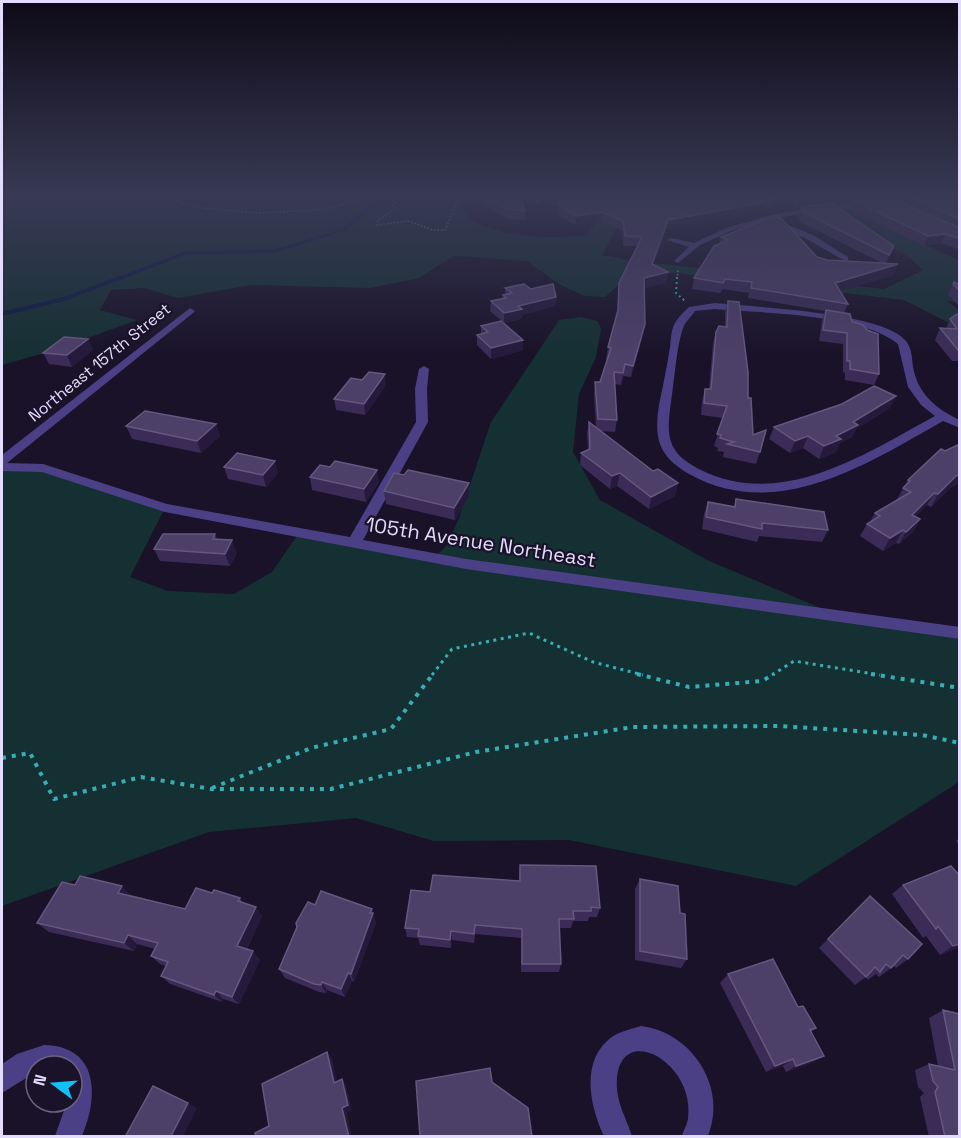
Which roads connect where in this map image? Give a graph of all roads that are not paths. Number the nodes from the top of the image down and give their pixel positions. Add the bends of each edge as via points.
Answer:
1 (689, 249) edge
2 (829, 249) edge
3 (845, 259) edge
4 (678, 261) road end
5 (190, 311) dead end
6 (424, 369) dead end
7 (942, 417) junction
8 (960, 425) edge
9 (2, 461) edge
10 (2, 467) edge
11 (353, 544) junction
12 (960, 633) edge
13 (24, 1065) edge
14 (2, 1080) edge
15 (77, 1114) edge
16 (69, 1137) edge
17 (619, 1137) edge
18 (695, 1137) edge

1 - 4 street
2 - 3 street
5 - 9 street, Northeast 157th Street
6 - 11 street via 422,422
7 - 7 street via 921,400 910,384 906,350 900,340 873,326 715,306 692,309 679,325 661,430 665,446 692,471 736,487 794,487 817,482
7 - 8 street
10 - 11 street, 105th Avenue Northeast via 43,468 165,508
11 - 12 street, 105th Avenue Northeast via 466,564
13 - 14 street
15 - 16 street
17 - 18 street via 603,1101 603,1077 611,1058 624,1045 641,1039 659,1042 677,1053 690,1071 699,1094 701,1118

